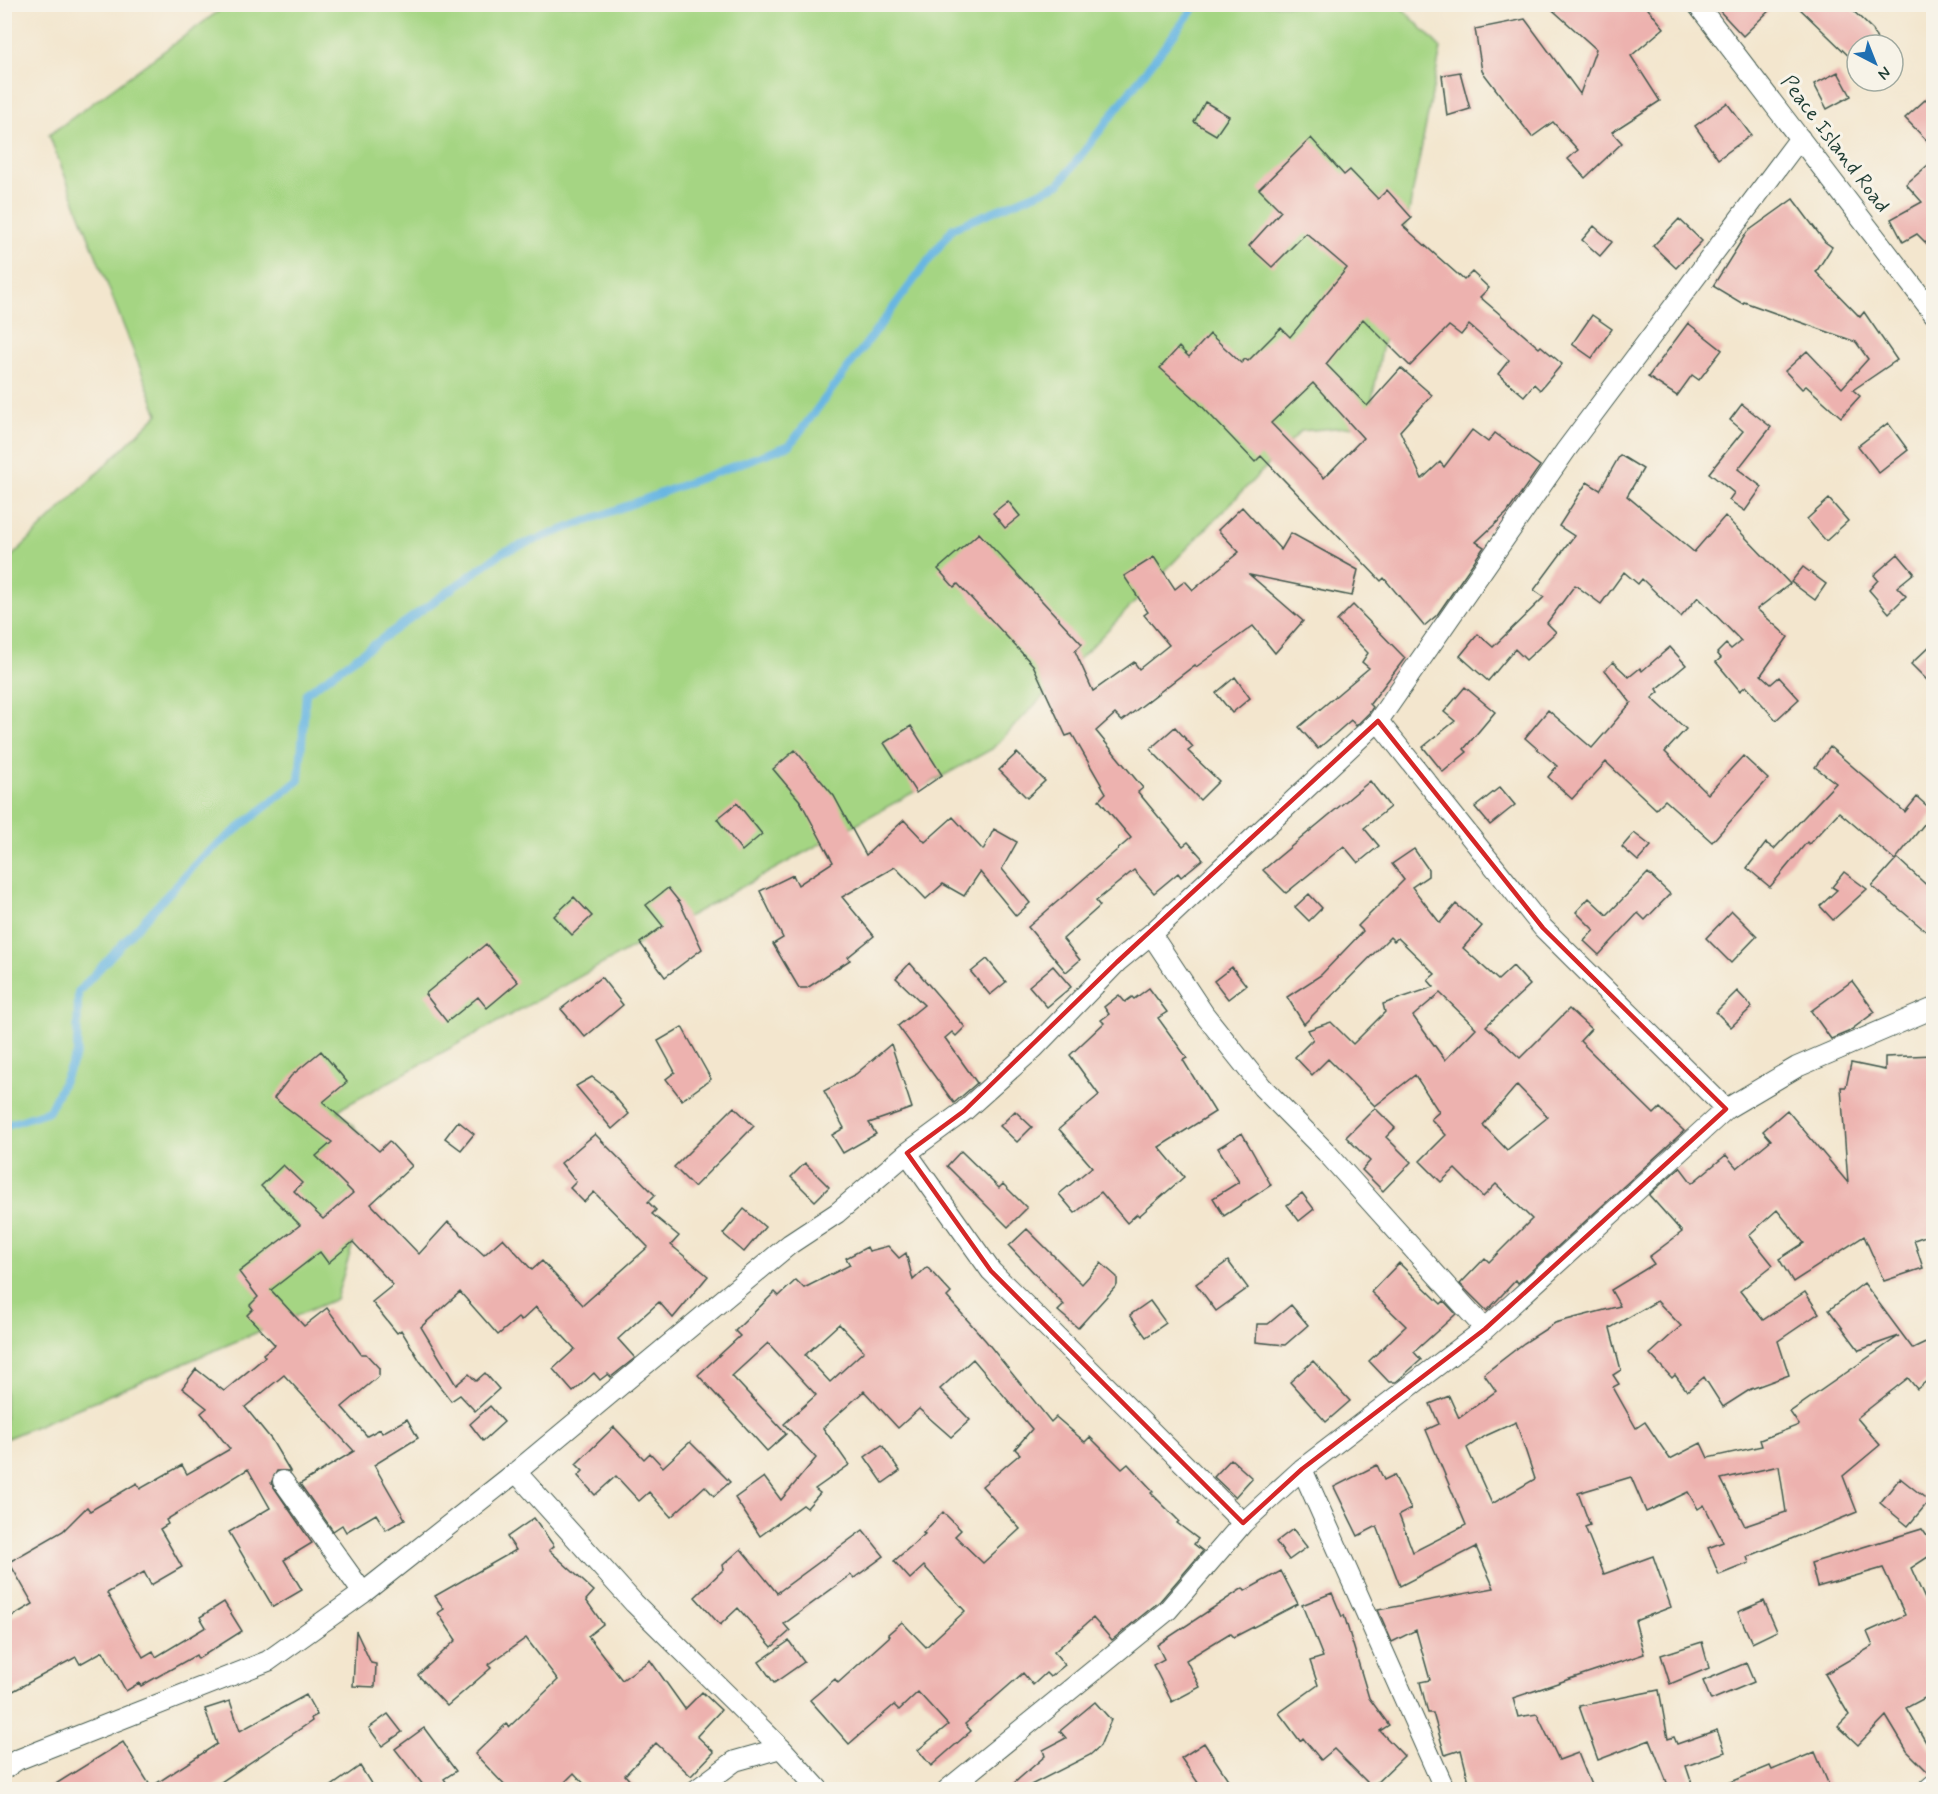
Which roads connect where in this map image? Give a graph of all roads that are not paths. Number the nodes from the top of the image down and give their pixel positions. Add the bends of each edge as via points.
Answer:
1 (1697, 4) edge
2 (1800, 138) junction
3 (1934, 314) edge
4 (1378, 721) junction
5 (1151, 934) junction
6 (1934, 1008) edge
7 (1726, 1109) junction
8 (907, 1153) junction
9 (1485, 1329) junction
10 (1302, 1469) junction
11 (516, 1472) junction
12 (283, 1480) dead end
13 (1243, 1523) junction
14 (363, 1593) junction
15 (781, 1748) junction
16 (4, 1769) edge
17 (1934, 1784) edge
18 (696, 1790) edge
19 (819, 1790) edge
20 (947, 1790) edge
21 (1445, 1790) edge
22 (1927, 1790) edge

1 - 2 street, Peace Island Road
2 - 3 street, Peace Island Road
2 - 4 street via 1566,450
4 - 5 street
4 - 7 street via 1543,928
5 - 8 street via 1117,962 1034,1048 964,1111
5 - 9 street via 1204,1014 1262,1087 1326,1152
6 - 7 street via 1797,1067
7 - 9 street
8 - 11 street via 837,1213 790,1244
8 - 13 street via 991,1271
9 - 10 street
10 - 13 street
10 - 21 street
11 - 14 street
11 - 15 street via 634,1603
12 - 14 street
13 - 20 street via 1168,1610
14 - 16 street via 268,1660 16,1760
15 - 18 street via 735,1761
15 - 19 street
17 - 22 street

